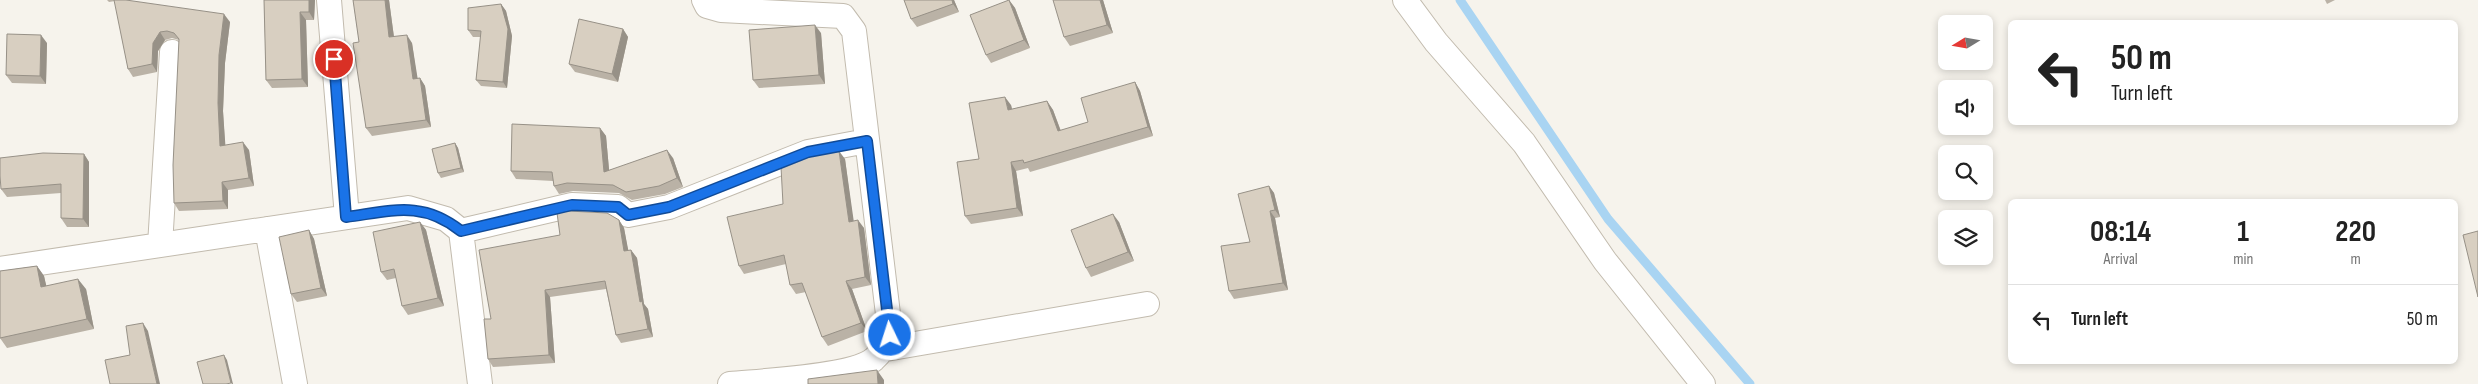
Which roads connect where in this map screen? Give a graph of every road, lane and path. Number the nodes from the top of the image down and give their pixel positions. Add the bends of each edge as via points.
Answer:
1 (329, 0) edge
2 (704, 0) edge
3 (1405, 0) edge
4 (172, 52) dead end
5 (867, 141) junction
6 (346, 217) junction
7 (267, 230) junction
8 (461, 231) junction
9 (160, 245) junction
10 (0, 269) edge
11 (1148, 304) dead end
12 (880, 350) junction
13 (799, 380) edge
14 (295, 384) edge
15 (480, 384) edge
16 (730, 384) edge
17 (1703, 384) edge

1 - 6 street
2 - 5 street via 707,6 721,10 843,16 854,31
3 - 17 street via 1436,42 1524,143 1605,261
4 - 9 street
5 - 8 street via 808,152 669,207 628,215 618,207 572,205
5 - 12 street via 890,335
6 - 7 street
6 - 8 street via 408,208 446,219
7 - 9 street
7 - 14 street
8 - 15 street
9 - 10 street
11 - 12 street
12 - 13 street via 875,359 855,370
13 - 16 street

